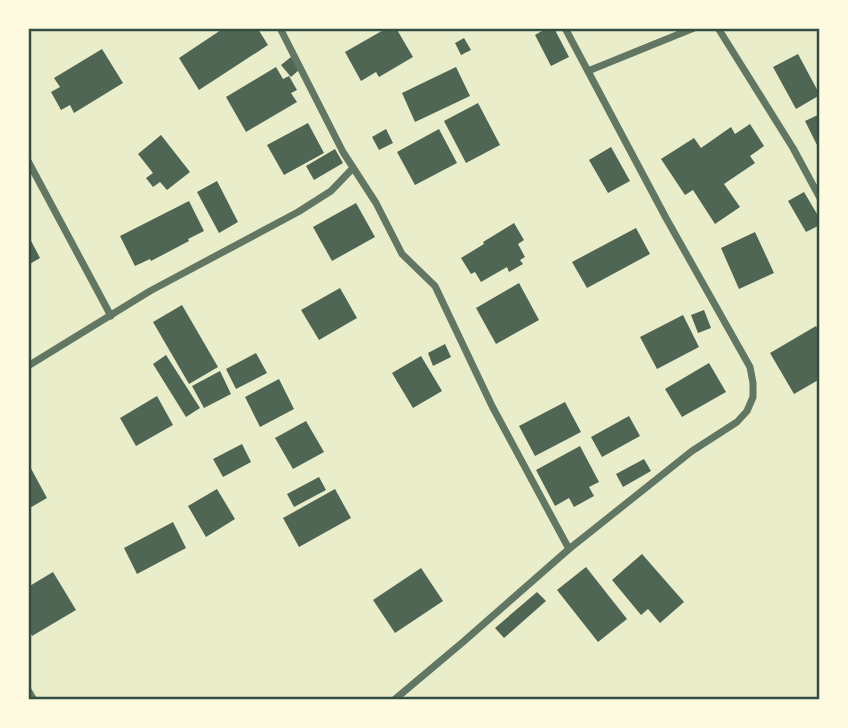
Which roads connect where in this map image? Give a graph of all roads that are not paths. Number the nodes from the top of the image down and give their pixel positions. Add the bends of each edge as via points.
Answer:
1 (280, 28) edge
2 (565, 28) edge
3 (694, 28) edge
4 (718, 28) edge
5 (588, 71) junction
6 (28, 161) edge
7 (353, 168) junction
8 (820, 198) edge
9 (111, 316) junction
10 (28, 366) edge
11 (569, 549) junction
12 (28, 690) edge
13 (34, 700) edge
14 (394, 700) edge

1 - 7 street
2 - 5 street
3 - 5 street
4 - 8 street
5 - 11 street via 750,367 753,397 737,422 692,451
6 - 9 street
7 - 9 street via 331,191 298,212
7 - 11 street via 402,254 435,286 492,406
9 - 10 street
11 - 14 street
12 - 13 street

